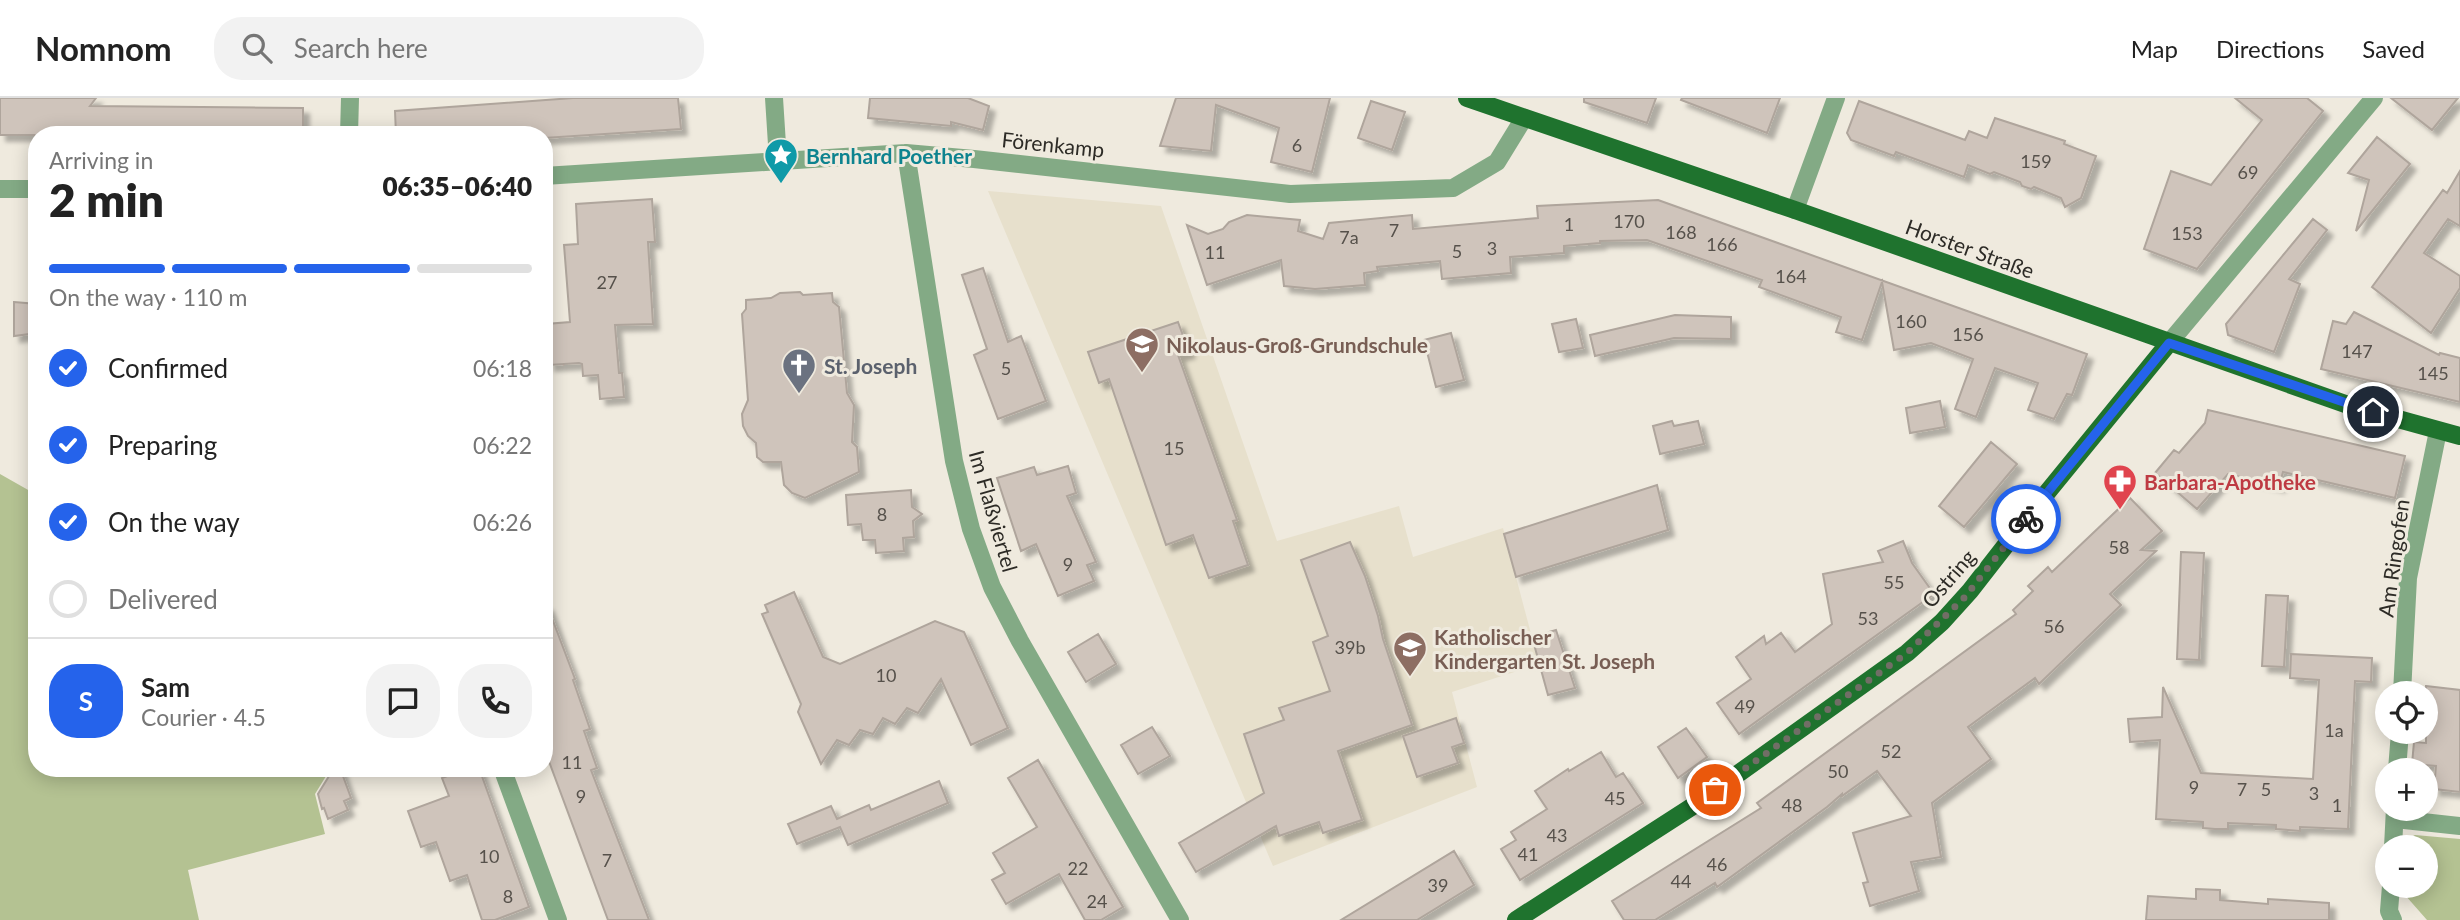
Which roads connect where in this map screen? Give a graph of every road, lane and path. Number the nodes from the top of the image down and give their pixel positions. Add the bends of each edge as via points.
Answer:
1 (350, 98) edge
2 (774, 98) edge
3 (1467, 98) edge
4 (1836, 98) edge
5 (2374, 98) edge
6 (1524, 118) junction
7 (349, 126) edge
8 (906, 153) junction
9 (774, 160) junction
10 (553, 175) edge
11 (0, 189) edge
12 (28, 189) edge
13 (1795, 210) junction
14 (2169, 343) junction
15 (2438, 430) junction
16 (2460, 436) edge
17 (2403, 681) edge
18 (505, 777) edge
19 (2433, 821) edge
20 (2460, 826) edge
21 (2390, 898) edge
22 (558, 920) edge
23 (1180, 920) edge
24 (1516, 920) edge
25 (2393, 920) edge

1 - 7 street
2 - 9 street
3 - 6 main road, Horster Straße
4 - 13 street
5 - 14 street, Ostring
6 - 8 street, Förenkamp via 1497,162 1453,188 1290,194
6 - 13 main road, Horster Straße
8 - 9 street, Förenkamp
8 - 23 street, Im Flaßviertel via 954,461 971,529 992,587 1020,641
9 - 10 street, Förenkamp
11 - 12 street
13 - 14 main road, Horster Straße
14 - 15 main road, Horster Straße via 2351,406
14 - 24 main road, Ostring via 1970,591 1907,653 1693,806
15 - 16 main road, Horster Straße
15 - 17 street, Am Ringofen via 2408,578
18 - 22 street
19 - 20 street
21 - 25 street

